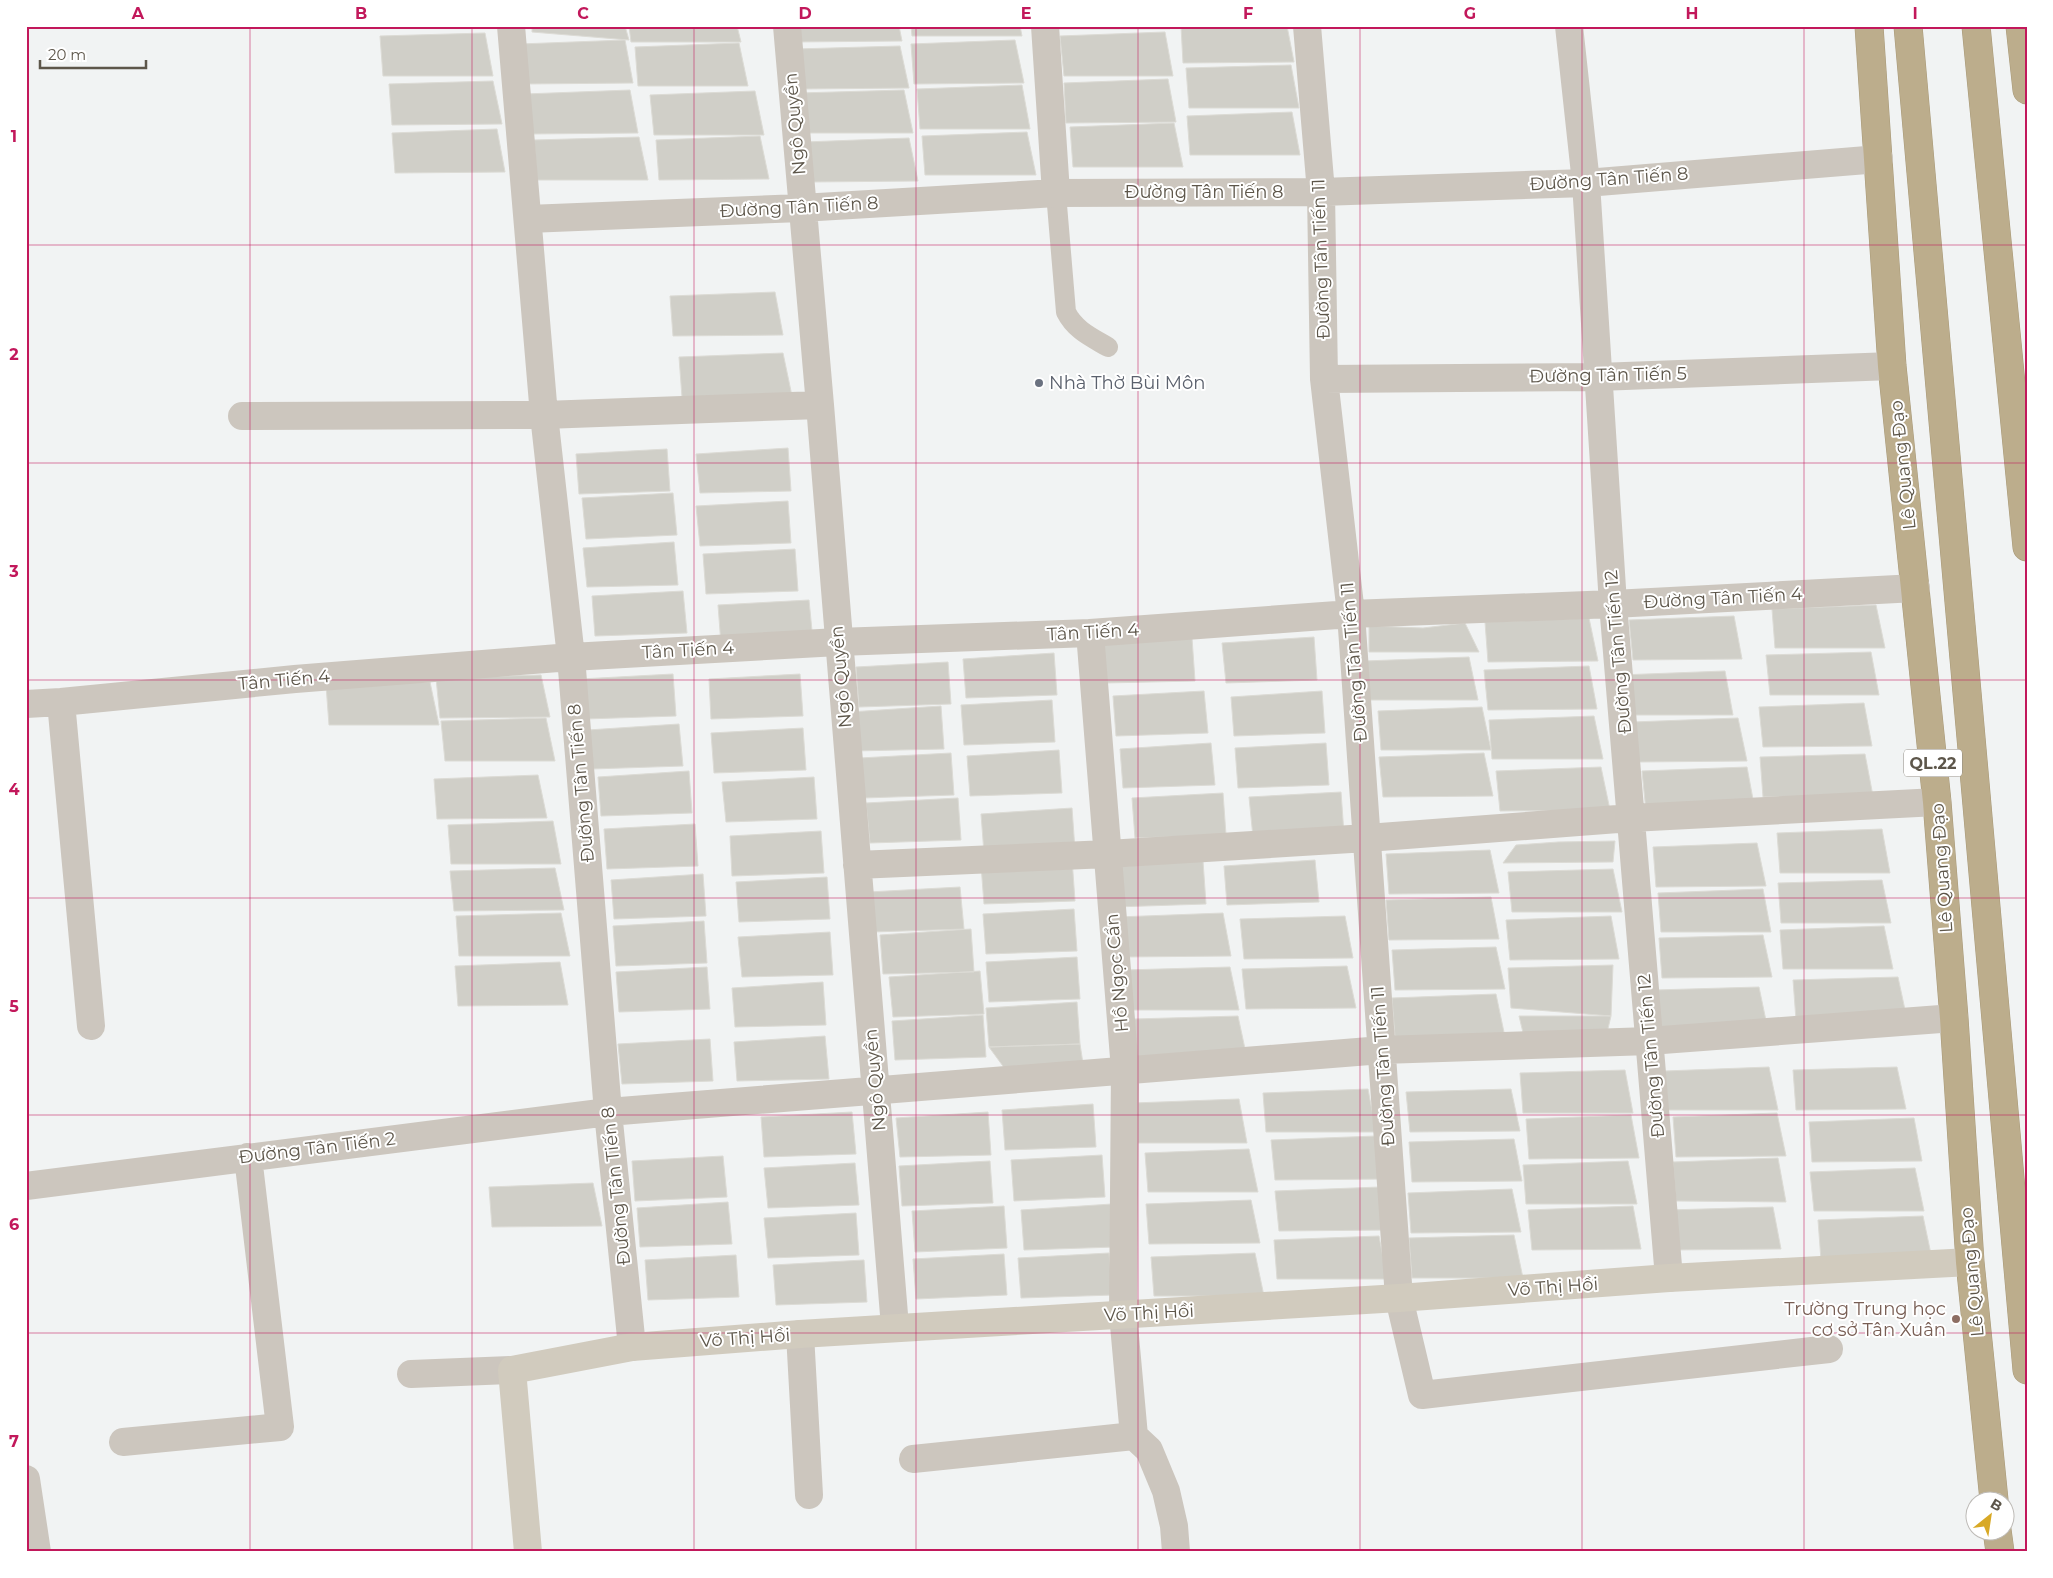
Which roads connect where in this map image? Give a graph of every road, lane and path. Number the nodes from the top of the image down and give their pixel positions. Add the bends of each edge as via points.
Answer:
1 (512, 26) edge
2 (786, 26) edge
3 (1045, 26) edge
4 (1307, 26) edge
5 (1569, 26) edge
6 (1869, 26) edge
7 (1908, 26) edge
8 (1976, 26) edge
9 (2020, 26) edge
10 (2027, 90) edge
11 (1879, 158) junction
12 (1586, 183) junction
13 (1321, 192) junction
14 (1056, 193) junction
15 (801, 208) junction
16 (528, 219) junction
17 (1108, 347) dead end
18 (1892, 366) junction
19 (1598, 377) junction
20 (1324, 379) junction
21 (820, 405) junction
22 (544, 415) junction
23 (242, 416) dead end
24 (2026, 517) edge
25 (2027, 547) edge
26 (1916, 588) junction
27 (1613, 604) junction
28 (1351, 614) junction
29 (1090, 633) junction
30 (838, 642) junction
31 (571, 657) junction
32 (61, 702) junction
33 (26, 704) edge
34 (1937, 802) junction
35 (1631, 818) junction
36 (1367, 838) junction
37 (1108, 854) junction
38 (857, 865) junction
39 (1954, 1018) junction
40 (91, 1026) dead end
41 (1649, 1041) junction
42 (1382, 1050) junction
43 (1125, 1070) junction
44 (876, 1092) junction
45 (608, 1112) junction
46 (248, 1157) junction
47 (26, 1186) edge
48 (1970, 1262) junction
49 (1669, 1278) junction
50 (1399, 1298) junction
51 (1122, 1314) junction
52 (895, 1327) junction
53 (800, 1334) junction
54 (632, 1347) junction
55 (1829, 1349) dead end
56 (512, 1370) junction
57 (2027, 1370) edge
58 (411, 1374) dead end
59 (1134, 1436) junction
60 (123, 1442) dead end
61 (913, 1459) dead end
62 (26, 1479) edge
63 (1993, 1490) edge
64 (809, 1495) dead end
65 (1175, 1539) edge
66 (37, 1552) edge
67 (528, 1552) edge

1 - 16 street, Đường Tân Tiến 8
2 - 15 street, Ngô Quyền
3 - 14 street
4 - 13 street, Đường Tân Tiến 11
5 - 12 street, Đường Tân Tiến 12
6 - 11 highway, Lê Quang Đạo / QL.22
7 - 57 highway, QL.22
8 - 24 highway
9 - 10 highway
11 - 12 street, Đường Tân Tiến 8
11 - 18 highway, Lê Quang Đạo / QL.22
12 - 13 street, Đường Tân Tiến 8
12 - 19 street, Đường Tân Tiến 12
13 - 14 street, Đường Tân Tiến 8
13 - 20 street, Đường Tân Tiến 11
14 - 15 street, Đường Tân Tiến 8
14 - 17 lane via 1066,312 1079,330
15 - 16 street, Đường Tân Tiến 8
15 - 21 street, Ngô Quyền
16 - 22 street, Đường Tân Tiến 8
18 - 19 street, Đường Tân Tiến 5
18 - 26 highway, Lê Quang Đạo / QL.22
19 - 20 street, Đường Tân Tiến 5
19 - 27 street, Đường Tân Tiến 12
20 - 28 street, Đường Tân Tiến 11
21 - 22 street
21 - 30 street, Ngô Quyền
22 - 23 street
22 - 31 street, Đường Tân Tiến 8
24 - 25 highway
26 - 27 street, Đường Tân Tiến 4
26 - 34 highway, Lê Quang Đạo / QL.22
27 - 28 street, Đường Tân Tiến 4
27 - 35 street, Đường Tân Tiến 12
28 - 29 street, Tân Tiến 4
28 - 36 street, Đường Tân Tiến 11
29 - 30 street, Tân Tiến 4
29 - 37 street, Hồ Ngọc Cẩn
30 - 31 street, Tân Tiến 4
30 - 38 street, Ngô Quyền
31 - 32 street, Tân Tiến 4
31 - 45 street, Đường Tân Tiến 8
32 - 33 street, Tân Tiến 4
32 - 40 street
34 - 35 street
34 - 39 highway, Lê Quang Đạo / QL.22
35 - 36 street
35 - 41 street, Đường Tân Tiến 12
36 - 37 street
36 - 42 street, Đường Tân Tiến 11
37 - 38 street
37 - 43 street, Hồ Ngọc Cẩn
38 - 44 street, Ngô Quyền
39 - 41 street, Đường Tân Tiến 2
39 - 48 highway, Lê Quang Đạo / QL.22
41 - 42 street, Đường Tân Tiến 2
41 - 49 street, Đường Tân Tiến 12
42 - 43 street, Đường Tân Tiến 2
42 - 50 street, Đường Tân Tiến 11
43 - 44 street, Đường Tân Tiến 2
43 - 51 street, Hồ Ngọc Cẩn
44 - 45 street, Đường Tân Tiến 2
44 - 52 street, Ngô Quyền
45 - 46 street, Đường Tân Tiến 2
45 - 54 street, Đường Tân Tiến 8
46 - 47 street, Đường Tân Tiến 2
46 - 60 street via 280,1427
48 - 49 street, Võ Thị Hồi
48 - 63 highway, Lê Quang Đạo / QL.22
49 - 50 street, Võ Thị Hồi
50 - 51 street, Võ Thị Hồi
50 - 55 street, Đường Tân Tiến 11 via 1422,1395
51 - 52 street, Võ Thị Hồi
51 - 59 street, Hồ Ngọc Cẩn
52 - 53 street, Võ Thị Hồi
53 - 54 street, Võ Thị Hồi
53 - 64 street
54 - 56 street, Võ Thị Hồi
56 - 58 street
56 - 67 street
59 - 61 street
59 - 65 street via 1149,1450 1166,1491
62 - 66 street

